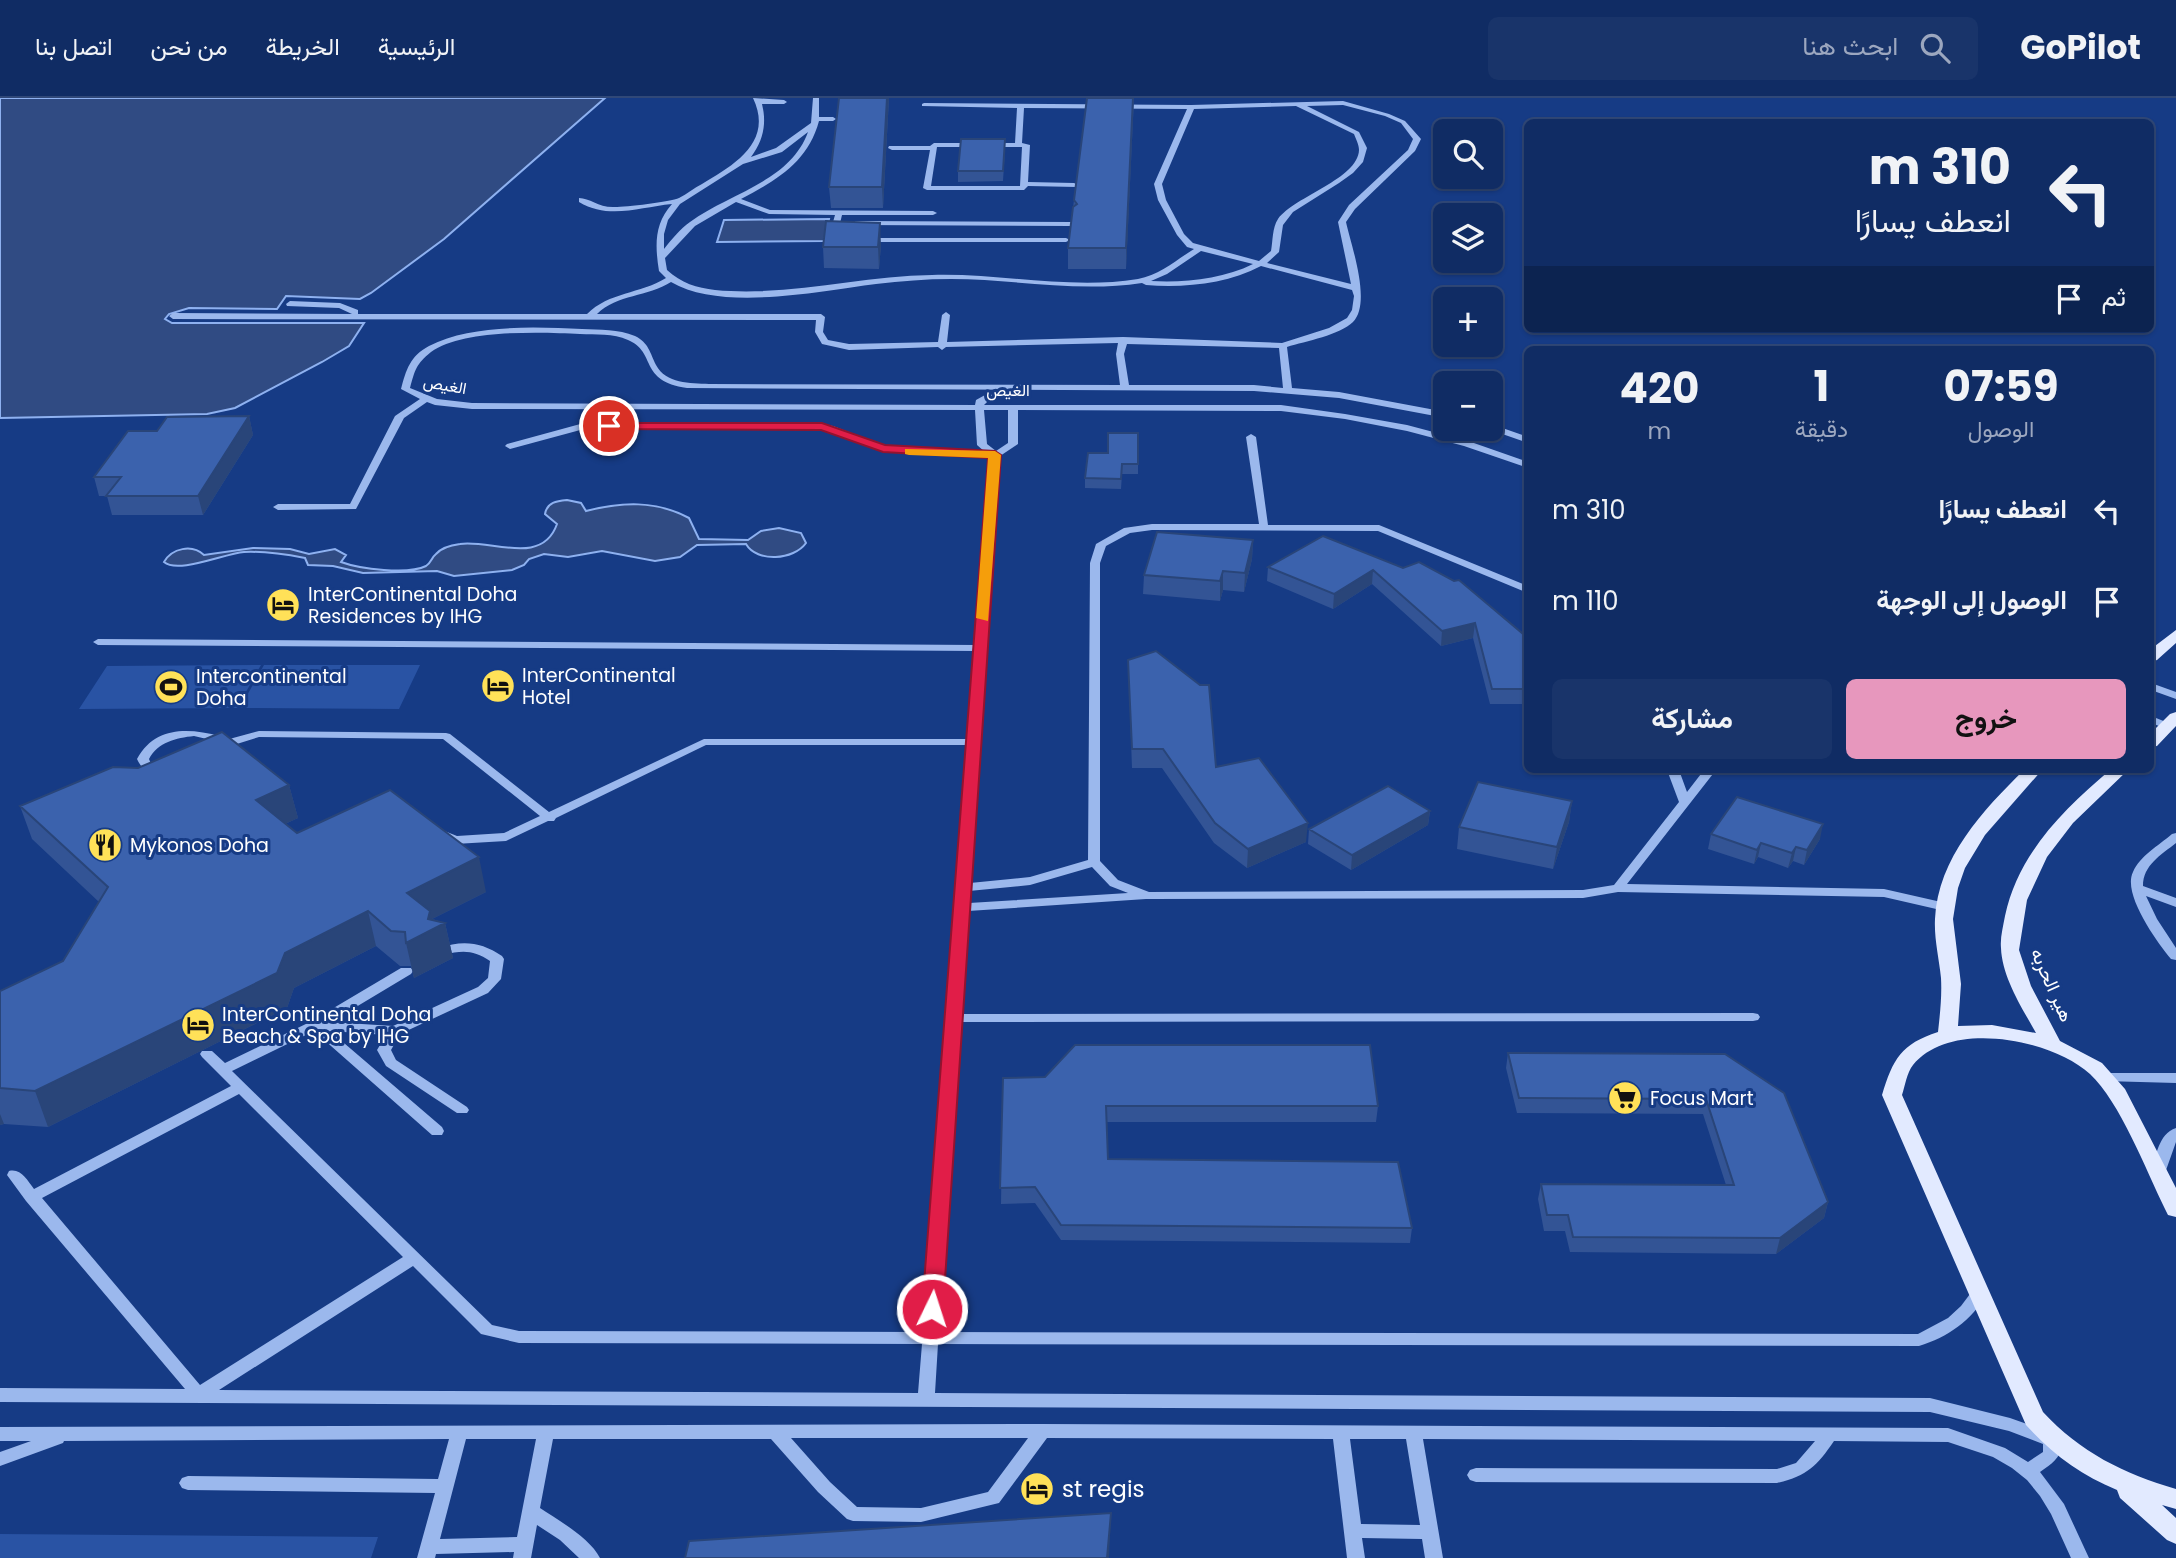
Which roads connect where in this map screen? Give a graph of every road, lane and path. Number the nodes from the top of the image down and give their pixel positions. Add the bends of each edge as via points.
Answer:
1 (757, 100) edge
2 (814, 100) edge
3 (1295, 101) edge
4 (784, 102) dead end
5 (923, 105) dead end
6 (1021, 106) junction
7 (1191, 107) junction
8 (833, 119) dead end
9 (816, 121) junction
10 (1018, 145) junction
11 (892, 148) dead end
12 (933, 148) junction
13 (740, 163) junction
14 (1024, 184) junction
15 (1074, 185) edge
16 (936, 188) junction
17 (582, 200) dead end
18 (736, 200) junction
19 (678, 201) junction
20 (839, 213) junction
21 (871, 213) junction
22 (933, 213) junction
23 (836, 223) junction
24 (869, 223) junction
25 (932, 223) junction
26 (1071, 224) edge
27 (844, 240) edge
28 (855, 240) edge
29 (866, 240) junction
30 (930, 240) junction
31 (1066, 240) edge
32 (1200, 248) junction
33 (661, 258) junction
34 (1262, 264) junction
35 (670, 279) junction
36 (1139, 282) junction
37 (1356, 288) junction
38 (290, 304) dead end
39 (364, 315) junction
40 (946, 315) dead end
41 (173, 316) dead end
42 (590, 316) junction
43 (1123, 340) junction
44 (942, 346) junction
45 (1283, 346) junction
46 (1125, 387) junction
47 (1076, 388) junction
48 (1288, 390) junction
49 (424, 400) junction
50 (979, 406) junction
51 (1013, 406) junction
52 (1433, 413) edge
53 (1503, 432) edge
54 (1251, 437) dead end
55 (1524, 439) edge
56 (510, 446) dead end
57 (995, 455) junction
58 (1524, 464) edge
59 (278, 508) dead end
60 (1264, 528) junction
61 (1524, 588) edge
62 (2176, 635) edge
63 (98, 642) dead end
64 (981, 648) junction
65 (2154, 654) edge
66 (2154, 687) edge
67 (2176, 696) edge
68 (2154, 719) edge
69 (2172, 722) edge
70 (2154, 739) edge
71 (974, 741) junction
72 (220, 745) junction
73 (1674, 773) edge
74 (1708, 773) edge
75 (2031, 773) edge
76 (2117, 773) edge
77 (1685, 803) junction
78 (550, 818) junction
79 (432, 828) edge
80 (2176, 837) edge
81 (1094, 862) junction
82 (963, 887) junction
83 (1618, 888) junction
84 (2138, 888) junction
85 (1148, 895) junction
86 (2176, 903) edge
87 (962, 907) junction
88 (1945, 907) junction
89 (444, 951) dead end
90 (2176, 956) edge
91 (406, 971) edge
92 (1753, 1017) dead end
93 (953, 1018) junction
94 (315, 1025) junction
95 (396, 1031) junction
96 (1948, 1033) junction
97 (2053, 1047) junction
98 (207, 1054) dead end
99 (222, 1070) junction
100 (2109, 1078) junction
101 (2176, 1078) edge
102 (241, 1087) junction
103 (462, 1110) dead end
104 (437, 1131) dead end
105 (2176, 1133) edge
106 (2158, 1172) junction
107 (14, 1175) dead end
108 (31, 1197) junction
109 (2176, 1209) edge
110 (414, 1258) junction
111 (1979, 1294) junction
112 (930, 1336) junction
113 (198, 1394) junction
114 (0, 1395) edge
115 (926, 1398) junction
116 (775, 1432) junction
117 (1043, 1432) junction
118 (459, 1433) junction
119 (546, 1433) junction
120 (1341, 1433) junction
121 (0, 1434) edge
122 (68, 1434) junction
123 (1414, 1434) junction
124 (1828, 1436) junction
125 (2052, 1440) junction
126 (0, 1459) edge
127 (2029, 1470) junction
128 (2106, 1474) junction
129 (1476, 1475) dead end
130 (188, 1483) dead end
131 (444, 1486) junction
132 (2176, 1499) edge
133 (531, 1511) junction
134 (1353, 1531) junction
135 (1430, 1532) junction
136 (2176, 1533) edge
137 (523, 1551) edge
138 (428, 1552) edge
139 (592, 1558) edge
140 (1356, 1558) edge
141 (1434, 1558) edge
142 (2080, 1558) edge

1 - 4 street
1 - 13 street via 761,130
2 - 9 street
3 - 7 street
3 - 34 street via 1305,110 1351,128 1362,140 1363,154 1352,173 1288,213 1278,228 1275,252
3 - 37 street via 1366,108 1402,122 1417,139 1342,222
5 - 6 street
6 - 7 street
6 - 10 street
7 - 32 street via 1158,184 1181,235
8 - 9 street
9 - 13 street via 779,150
9 - 18 street via 808,144 794,161
10 - 12 street
10 - 14 street via 1026,145
11 - 12 street
12 - 16 street via 927,188
13 - 19 street
14 - 15 street
14 - 16 street via 1024,188
16 - 22 street
17 - 19 street via 610,209
18 - 20 street via 769,212
18 - 33 street via 695,222
19 - 33 street via 663,222
20 - 21 street
20 - 23 street
21 - 22 street
21 - 24 street
22 - 25 street
23 - 24 street
23 - 27 street via 832,240
24 - 25 street
24 - 29 street
25 - 26 street
25 - 30 street
28 - 29 street
29 - 30 street
30 - 31 street
32 - 34 street
32 - 36 street via 1157,278
33 - 35 street
34 - 36 street via 1183,283
34 - 37 street
35 - 36 street via 695,290 731,294 929,277 1073,286
35 - 42 street via 652,291 613,298
37 - 45 street via 1356,310 1350,320
38 - 39 street via 340,306
39 - 41 street
39 - 42 street
40 - 44 street
42 - 44 street via 821,317 819,332 832,344
43 - 44 street
43 - 45 street
43 - 46 street via 1120,354
45 - 48 street
46 - 47 street, الغيص
46 - 48 street, الغيص
47 - 49 street, الغيص via 709,387 667,380 655,369 648,347 616,333 488,333 449,340 420,355 404,381 405,389
47 - 50 street via 1056,394 988,397
48 - 52 street, الغيص
49 - 50 street, الغيص via 472,406
49 - 59 street via 400,416 353,507
50 - 51 street, الغيص
50 - 57 street via 982,445
51 - 57 street via 1013,444
51 - 58 street, الغيص via 1219,406 1334,414 1446,436
53 - 55 street
54 - 60 street
56 - 57 street via 584,426 814,426 883,449
57 - 64 street
60 - 61 street via 1379,528
60 - 81 street via 1128,530 1101,544 1096,554
62 - 65 main road
63 - 64 street
64 - 71 street
66 - 67 street
68 - 69 street
69 - 70 main road
71 - 78 street via 704,742
71 - 82 street
72 - 72 street via 207,734 180,734 154,744 143,759 146,766 164,773 191,770 213,759
72 - 78 street via 259,734 446,736
73 - 77 street
74 - 77 street
75 - 88 main road via 1984,819 1958,866
76 - 97 main road, هير الحربه via 2047,840 2025,880 2014,914 2010,951 2036,1018
77 - 83 street
78 - 79 street via 506,837 455,841
80 - 84 street via 2142,867
81 - 82 street via 1015,885
81 - 85 street via 1114,883
82 - 87 street
83 - 85 street via 1583,894
83 - 88 street via 1884,893
84 - 86 street
84 - 90 street via 2162,940
85 - 87 street
87 - 93 street
88 - 96 main road via 1944,941 1951,983
89 - 95 street via 472,945 486,951 497,959 494,979 483,989
91 - 94 street
92 - 93 street
93 - 112 street
94 - 95 street
94 - 99 street
94 - 104 street
95 - 103 street via 384,1050 391,1063
96 - 97 main road via 2020,1034
96 - 111 main road via 1923,1042 1907,1058 1893,1079 1892,1095
97 - 100 main road via 2091,1062
98 - 99 street
99 - 102 street
100 - 101 street
100 - 106 main road
102 - 108 street
102 - 110 street
105 - 106 street via 2168,1141
106 - 109 main road
107 - 108 street
108 - 113 street
110 - 112 street via 487,1329 519,1337
110 - 113 street
111 - 112 street via 1944,1332 1919,1339
111 - 125 main road via 2034,1418
112 - 115 street
113 - 114 street
113 - 115 street
115 - 125 street via 1930,1405 2010,1424
116 - 117 street
116 - 117 street via 853,1514 921,1515 993,1498
116 - 119 street
117 - 120 street
118 - 119 street
118 - 122 street
118 - 131 street
119 - 133 street
120 - 123 street
120 - 134 street
121 - 122 street
122 - 126 street
123 - 124 street
123 - 135 street
124 - 127 street via 1948,1436 1990,1446
124 - 129 street via 1798,1472 1777,1476
125 - 127 street via 2051,1455
125 - 128 main road
127 - 142 street via 2051,1495
128 - 132 main road via 2139,1490
128 - 136 main road
130 - 131 street
131 - 138 street
133 - 137 street
133 - 139 street
134 - 135 street
134 - 140 street
135 - 141 street
137 - 138 street

